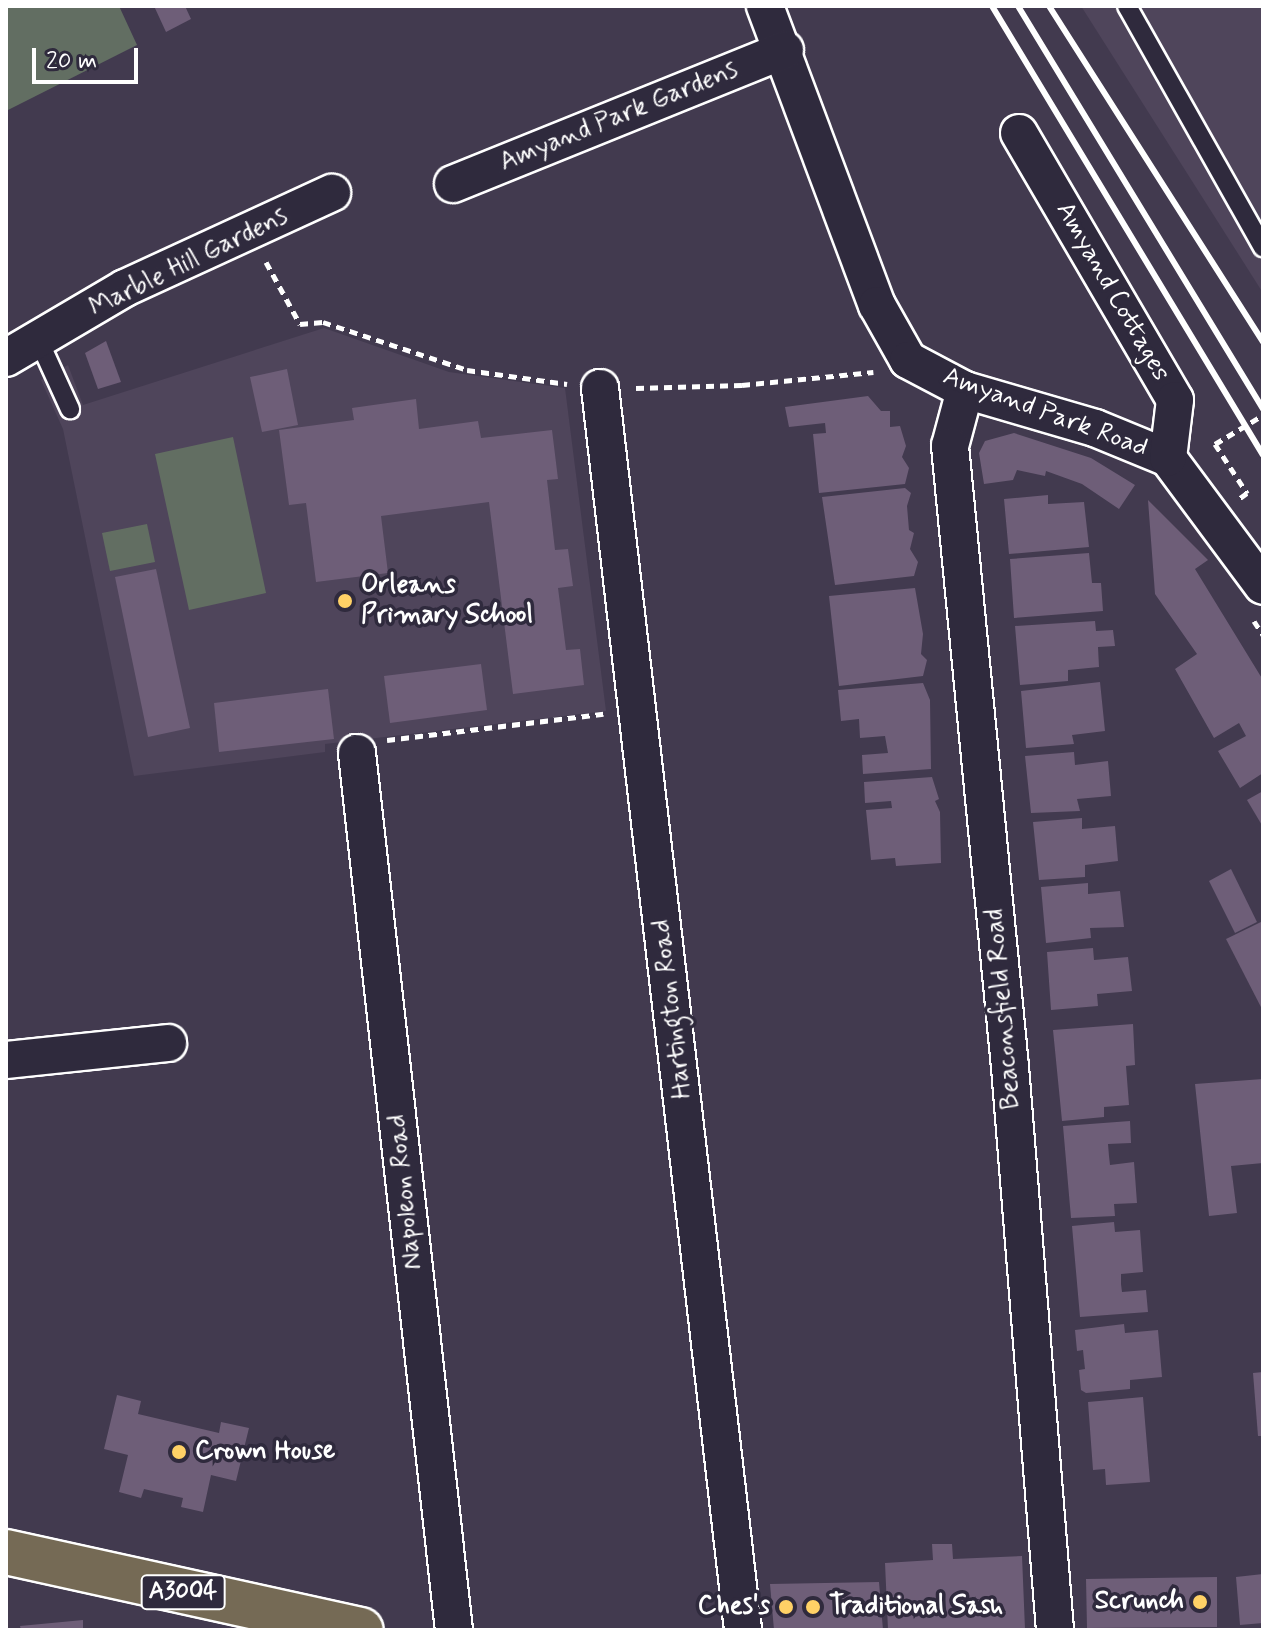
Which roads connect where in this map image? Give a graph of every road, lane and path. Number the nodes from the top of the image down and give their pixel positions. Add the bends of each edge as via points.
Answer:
1 (765, 6) edge
2 (1127, 6) edge
3 (785, 50) junction
4 (1019, 133) dead end
5 (453, 184) dead end
6 (332, 193) dead end
7 (251, 233) junction
8 (1263, 247) edge
9 (39, 341) junction
10 (6, 358) edge
11 (908, 360) junction
12 (600, 388) junction
13 (965, 390) junction
14 (70, 409) dead end
15 (1263, 415) edge
16 (1168, 458) junction
17 (1247, 493) dead end
18 (1263, 586) edge
19 (639, 710) junction
20 (357, 753) joint
21 (168, 1043) dead end
22 (6, 1060) edge
23 (6, 1552) edge
24 (361, 1630) edge
25 (454, 1630) edge
26 (743, 1630) edge
27 (1055, 1630) edge

1 - 3 street
2 - 8 lane
3 - 5 street, Amyand Park Gardens
3 - 11 street via 877,305
4 - 16 street, Amyand Cottages via 1175,400
6 - 7 street, Marble Hill Gardens
7 - 9 street, Marble Hill Gardens via 125,288
7 - 12 path via 300,324 323,322 467,370
9 - 10 street, Marble Hill Gardens
9 - 14 lane
11 - 12 path via 860,377
11 - 13 street, Amyand Park Road
12 - 19 street, Hartington Road
13 - 16 street, Amyand Park Road via 1095,428
13 - 27 street, Beaconsfield Road via 950,446 1017,1144
15 - 17 path, bridge via 1215,444
16 - 18 street, Amyand Park Road
19 - 20 path via 383,740
19 - 26 street, Hartington Road
20 - 25 street, Napoleon Road
21 - 22 street
23 - 24 main road, A3004

